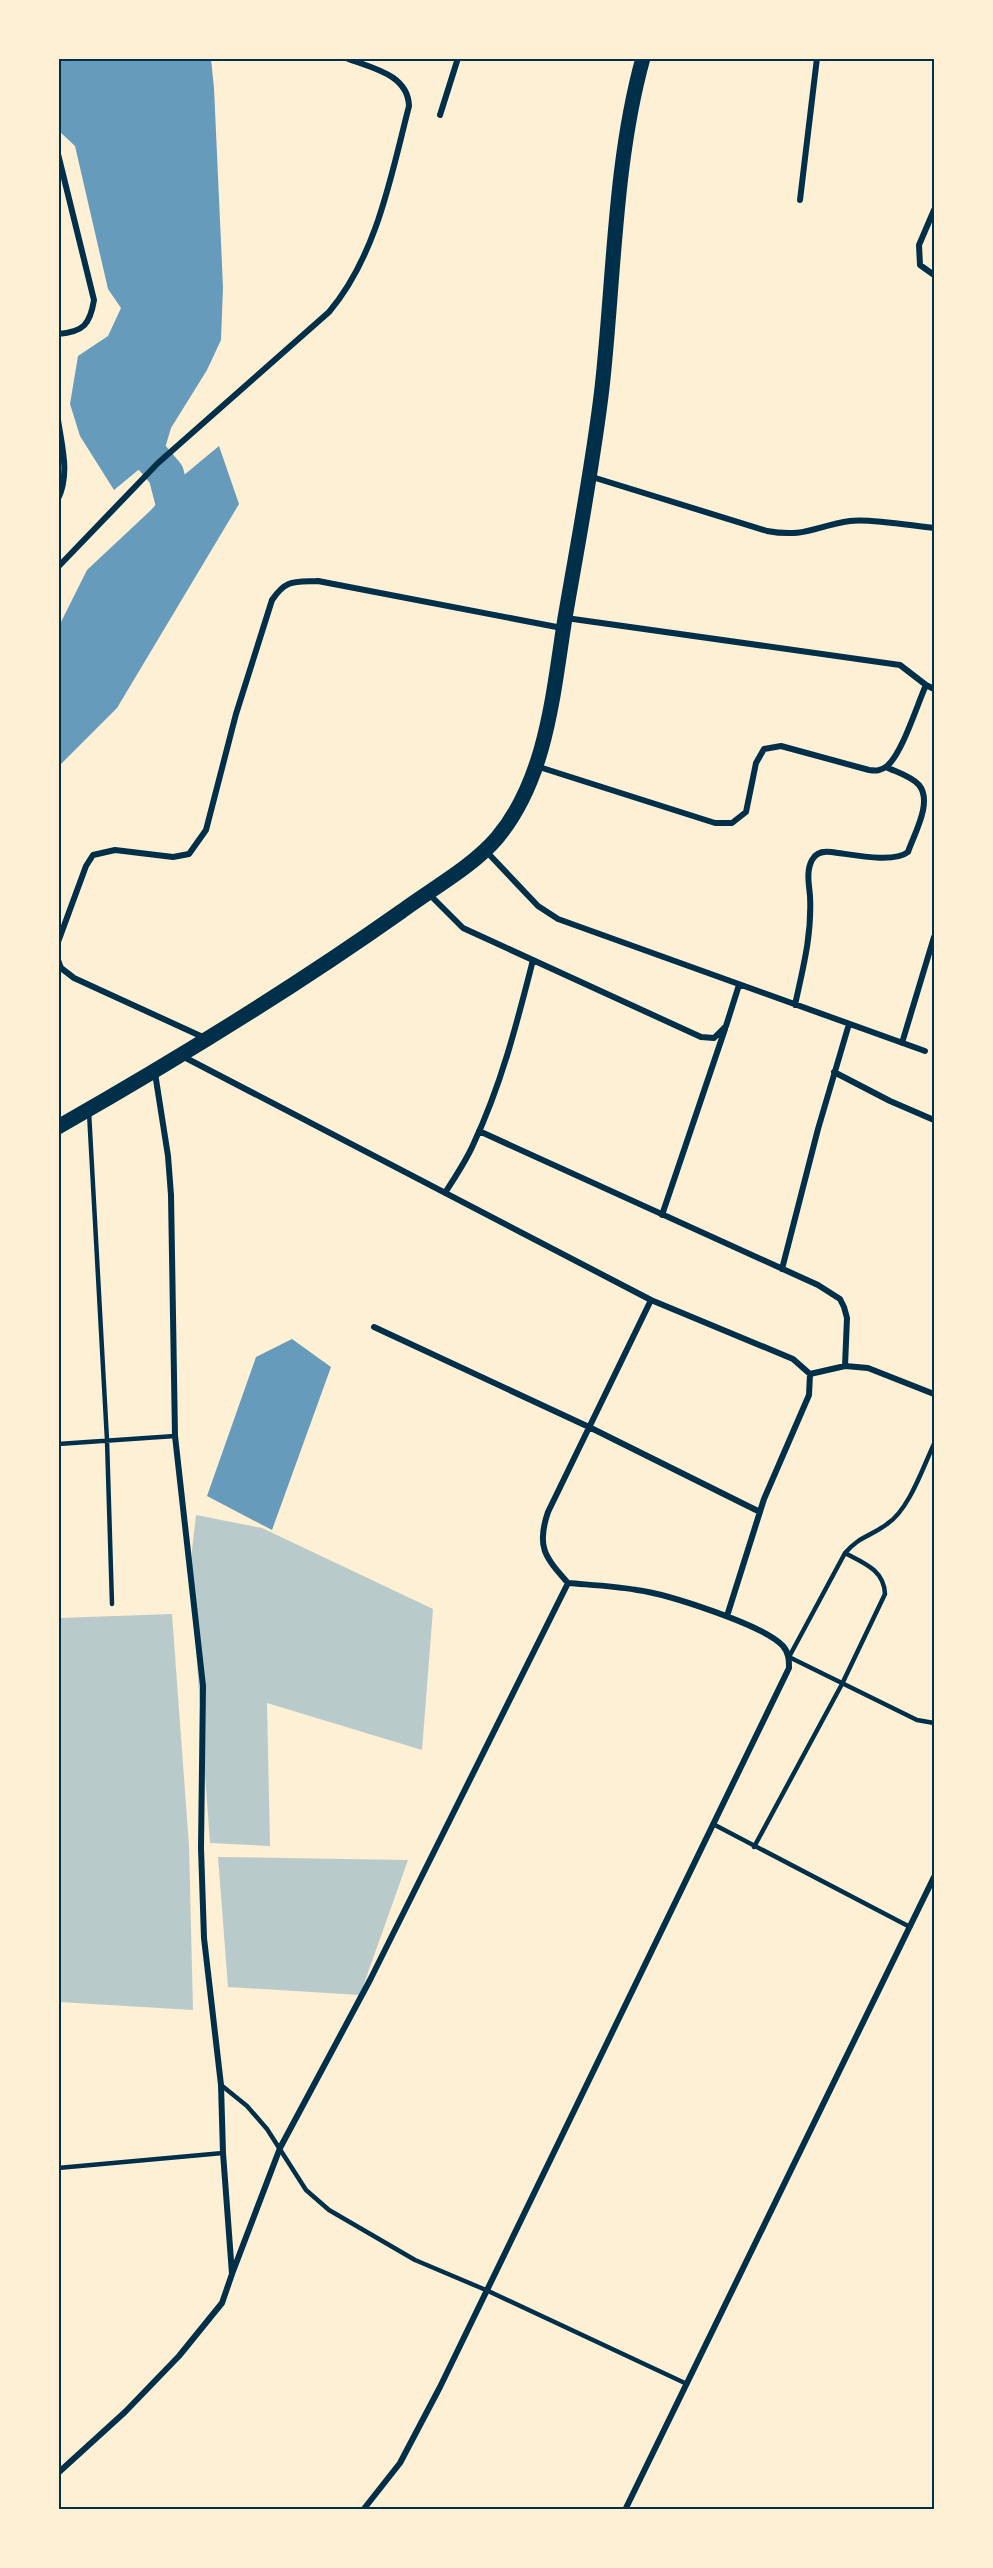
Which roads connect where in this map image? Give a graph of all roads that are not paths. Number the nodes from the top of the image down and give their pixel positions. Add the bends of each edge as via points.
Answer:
1 (346, 58) edge
2 (458, 58) edge
3 (644, 58) edge
4 (817, 58) edge
5 (440, 115) dead end
6 (58, 154) edge
7 (800, 200) dead end
8 (934, 210) edge
9 (934, 275) edge
10 (58, 334) edge
11 (58, 420) edge
12 (589, 476) junction
13 (58, 499) edge
14 (934, 528) edge
15 (58, 567) edge
16 (564, 623) junction
17 (926, 685) junction
18 (934, 689) edge
19 (536, 766) junction
20 (886, 767) junction
21 (484, 849) junction
22 (427, 892) junction
23 (934, 937) edge
24 (58, 942) edge
25 (58, 960) edge
26 (533, 960) junction
27 (739, 985) junction
28 (795, 1005) junction
29 (849, 1024) junction
30 (726, 1026) junction
31 (206, 1038) junction
32 (902, 1043) junction
33 (925, 1051) dead end
34 (180, 1055) junction
35 (154, 1069) junction
36 (834, 1072) junction
37 (89, 1110) junction
38 (934, 1120) edge
39 (58, 1127) edge
40 (479, 1131) junction
41 (445, 1193) junction
42 (662, 1215) junction
43 (782, 1269) junction
44 (651, 1300) junction
45 (374, 1328) dead end
46 (845, 1366) junction
47 (810, 1374) junction
48 (934, 1394) edge
49 (589, 1427) junction
50 (175, 1436) junction
51 (107, 1440) junction
52 (58, 1444) edge
53 (934, 1444) edge
54 (760, 1512) junction
55 (845, 1553) junction
56 (568, 1583) junction
57 (112, 1604) dead end
58 (727, 1616) junction
59 (789, 1657) junction
60 (842, 1684) junction
61 (934, 1723) edge
62 (713, 1824) junction
63 (754, 1846) junction
64 (934, 1877) edge
65 (910, 1927) junction
66 (221, 2085) junction
67 (280, 2148) junction
68 (223, 2153) junction
69 (58, 2168) edge
70 (232, 2274) junction
71 (486, 2290) junction
72 (687, 2384) junction
73 (58, 2473) edge
74 (363, 2510) edge
75 (625, 2510) edge

1 - 15 street via 397,78 409,96 409,106 386,199 343,296 158,463
2 - 5 street
3 - 12 main road via 629,122 602,389
4 - 7 street
6 - 10 street via 94,300 91,319 81,329
8 - 9 street via 919,245 920,265
11 - 13 street via 66,472
12 - 14 street via 767,531 810,532 852,520
12 - 16 main road
16 - 17 street via 900,665
16 - 19 main road
16 - 24 street via 318,581 281,587 272,600 236,714 207,830 199,843 189,854 174,857 115,850 93,855
17 - 18 street
17 - 20 street via 895,756
19 - 20 street via 715,823 732,823 746,812 756,763 764,749 781,746 869,770
19 - 21 main road via 524,798
20 - 28 street via 919,784 923,794 924,805 908,852 884,857 825,851 813,858 808,870 808,946
21 - 22 main road
21 - 27 street via 532,900 558,919
22 - 26 street via 463,928
22 - 31 main road
23 - 32 street
25 - 31 street via 61,968 74,978
26 - 30 street via 701,1038 714,1038
26 - 40 street via 510,1047
27 - 28 street
27 - 30 street
28 - 29 street
29 - 32 street
29 - 36 street
30 - 42 street
31 - 34 main road
32 - 33 street
34 - 35 main road
34 - 41 street
35 - 37 main road
35 - 50 street via 171,1195
36 - 38 street
36 - 43 street
37 - 39 main road
37 - 51 lane
40 - 41 street
40 - 42 street
41 - 44 street
42 - 43 street
43 - 46 street via 840,1299 847,1318
44 - 47 street via 793,1359
44 - 49 street
45 - 49 street
46 - 47 street
46 - 48 street via 868,1368
47 - 54 street via 809,1395
49 - 54 street
49 - 56 street via 541,1531 548,1561
50 - 51 lane
50 - 66 street via 203,1686 204,1938
51 - 52 lane
51 - 57 lane
53 - 55 lane via 905,1504 889,1524 857,1540
54 - 58 street
55 - 59 lane
55 - 60 lane via 877,1571 885,1582 885,1594
56 - 58 street via 638,1590
56 - 67 street via 370,1980
58 - 59 street via 777,1642
59 - 60 lane
59 - 62 street via 789,1668
60 - 61 lane via 916,1720
60 - 63 lane
62 - 63 lane
62 - 71 street
63 - 65 lane
64 - 65 street
65 - 72 street
66 - 67 lane via 247,2106
66 - 68 street
67 - 70 street
67 - 71 lane via 306,2190 328,2210 415,2260
68 - 69 lane
68 - 70 street
70 - 73 street via 222,2303 179,2355 126,2412
71 - 72 lane
71 - 74 street via 400,2463
72 - 75 street

